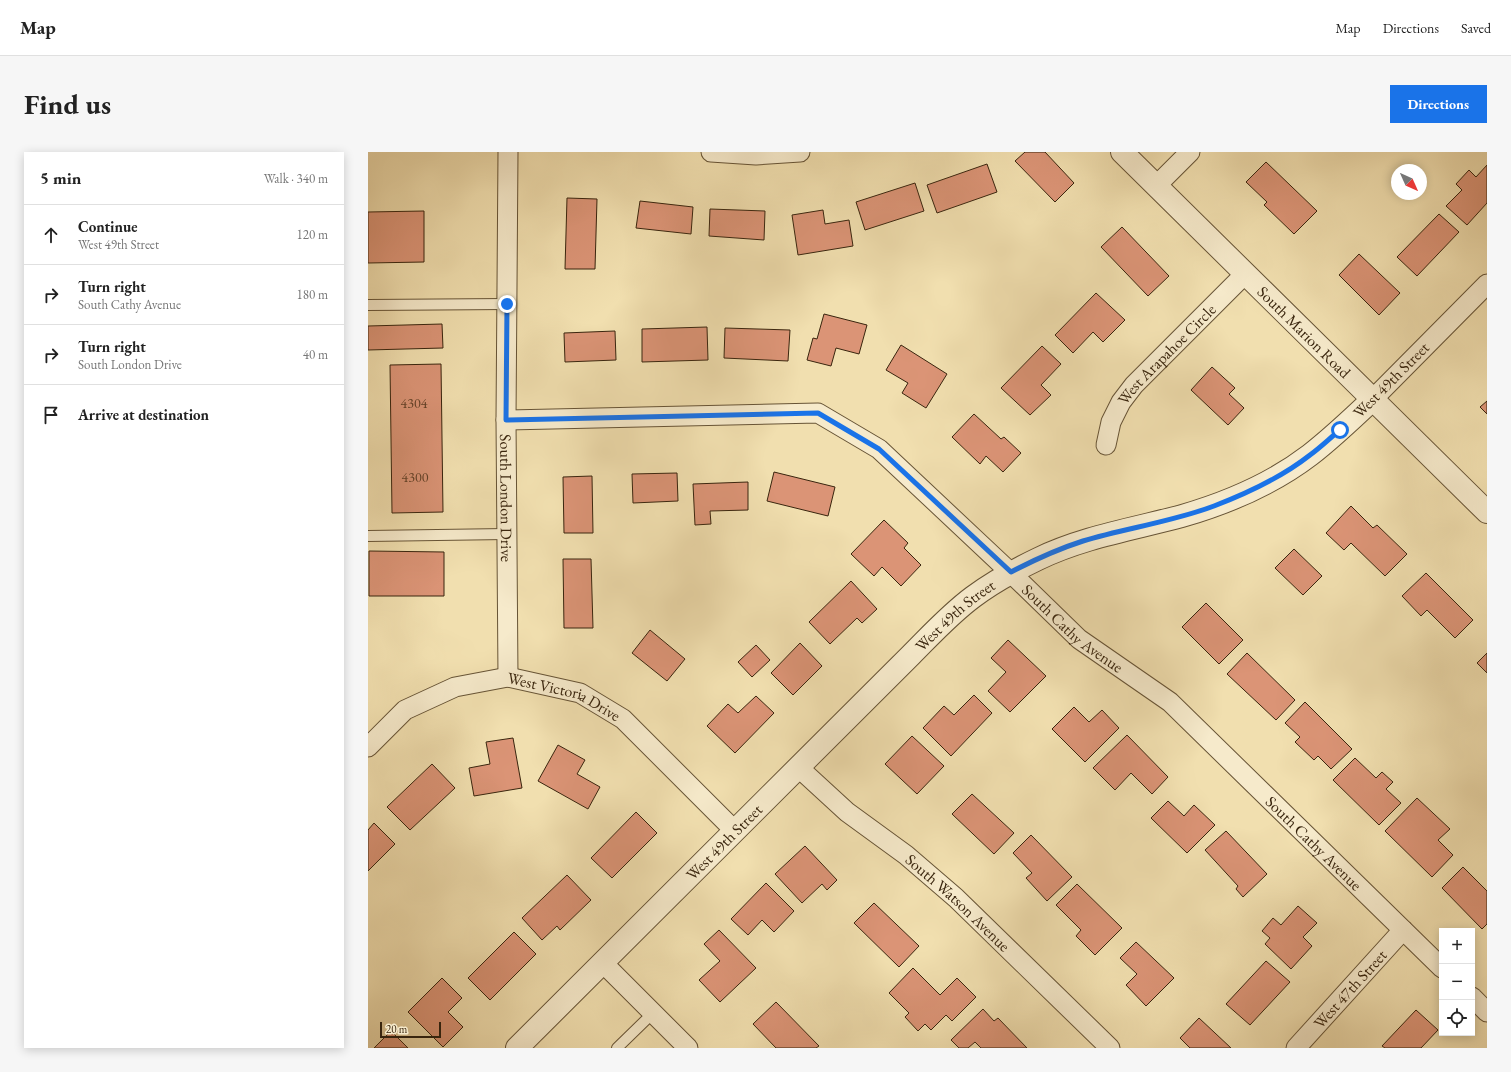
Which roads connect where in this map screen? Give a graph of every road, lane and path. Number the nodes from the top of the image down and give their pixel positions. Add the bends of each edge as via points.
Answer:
1 (508, 152) edge
2 (711, 152) edge
3 (800, 152) edge
4 (1122, 152) edge
5 (1190, 152) edge
6 (1156, 186) junction
7 (1245, 274) junction
8 (1487, 284) edge
9 (507, 304) junction
10 (368, 305) edge
11 (1373, 399) junction
12 (506, 420) junction
13 (1106, 445) dead end
14 (1487, 512) edge
15 (506, 534) junction
16 (368, 536) edge
17 (1011, 572) junction
18 (508, 677) junction
19 (368, 747) edge
20 (798, 767) junction
21 (734, 830) junction
22 (1403, 930) junction
23 (602, 962) junction
24 (1439, 965) edge
25 (1475, 1000) edge
26 (653, 1012) junction
27 (1487, 1012) edge
28 (516, 1048) edge
29 (617, 1048) edge
30 (688, 1048) edge
31 (1110, 1048) edge
32 (1296, 1048) edge

1 - 9 street, South London Drive
2 - 3 street via 756,155
4 - 6 street, South Marion Road
5 - 6 street
6 - 7 street, South Marion Road
7 - 11 street, South Marion Road
7 - 13 street, West Arapahoe Circle via 1134,384 1111,422
8 - 11 street, West 49th Street
9 - 10 lane
9 - 12 street, South London Drive
11 - 14 street, South Marion Road
11 - 17 street, West 49th Street via 1309,456 1243,494 1183,516 1083,541
12 - 15 street, South London Drive
12 - 17 street, South Cathy Avenue via 818,413 879,449
15 - 16 lane
15 - 18 street, South London Drive
17 - 20 street, West 49th Street via 973,597 947,619
17 - 22 street, South Cathy Avenue via 1079,639 1170,702
18 - 19 street, West Victoria Drive via 455,687 405,710
18 - 21 street, West Victoria Drive via 580,693 623,719
20 - 21 street, West 49th Street
20 - 31 street, South Watson Avenue via 847,812 906,855 956,898
21 - 23 street, West 49th Street
22 - 24 street, South Cathy Avenue
22 - 32 street, West 47th Street
23 - 26 street
23 - 28 street, West 49th Street
25 - 27 street
26 - 29 lane
26 - 30 street

